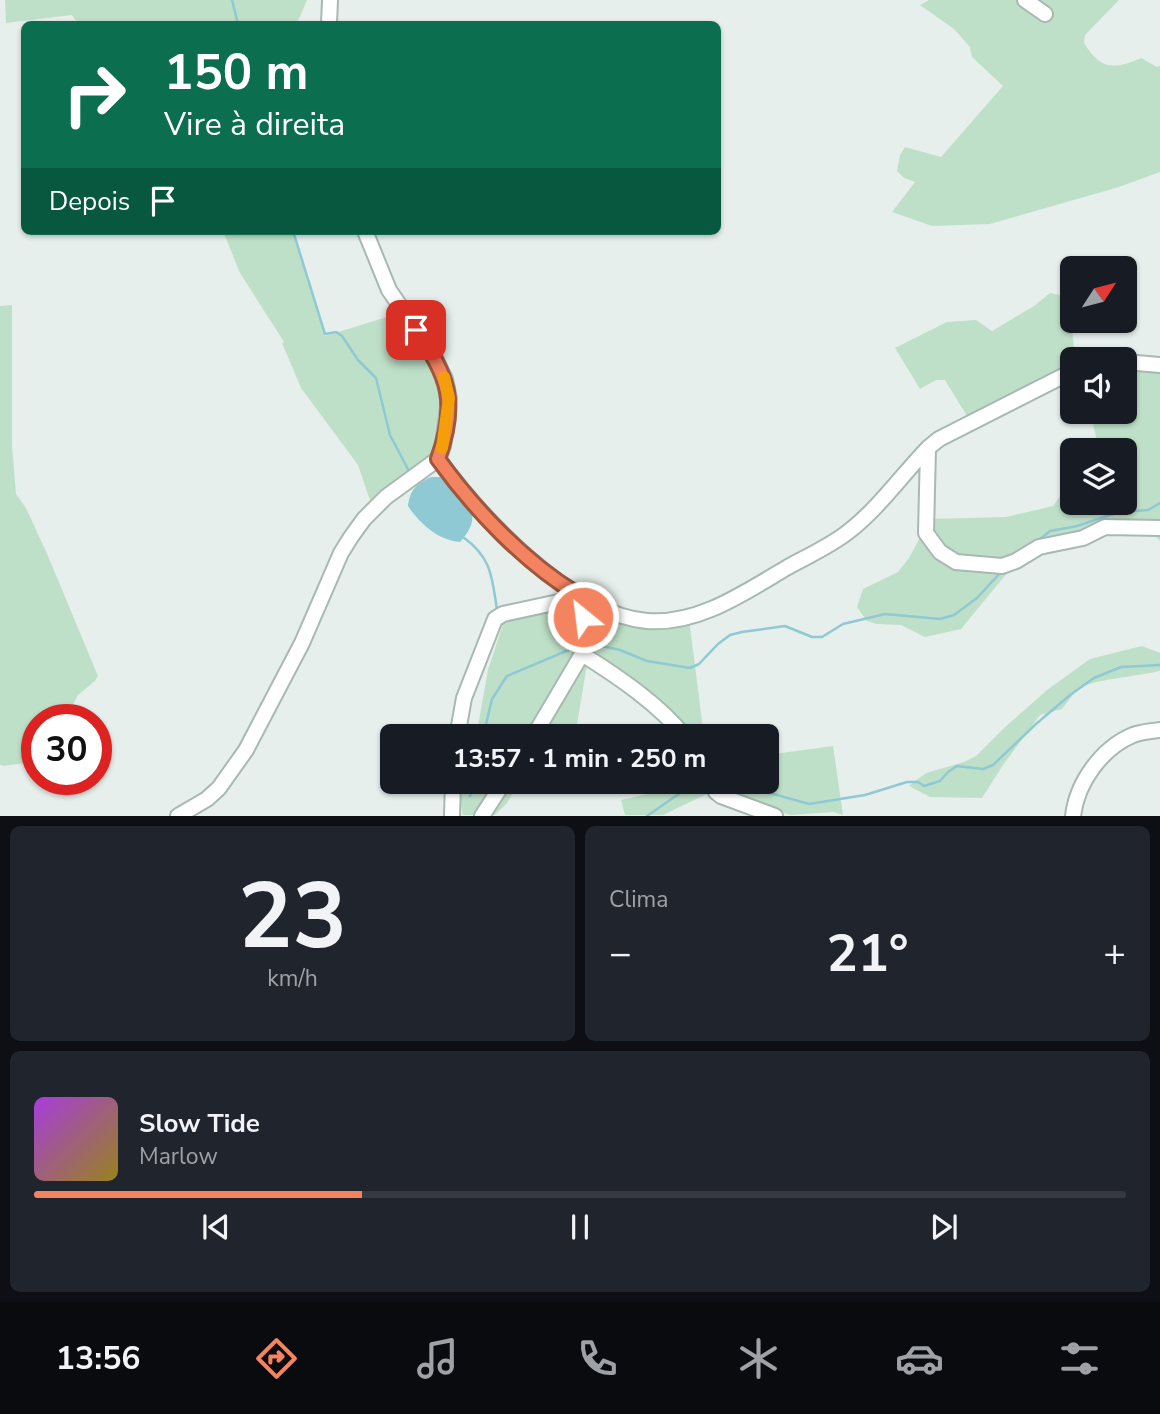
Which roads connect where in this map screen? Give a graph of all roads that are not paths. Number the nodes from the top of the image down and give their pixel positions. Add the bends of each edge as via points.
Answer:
1 (330, 0) edge
2 (1025, 0) edge
3 (1045, 14) dead end
4 (329, 21) edge
5 (367, 235) edge
6 (1137, 363) edge
7 (1160, 365) edge
8 (1060, 377) edge
9 (928, 448) junction
10 (438, 459) junction
11 (1160, 528) edge
12 (577, 596) junction
13 (617, 614) junction
14 (585, 629) junction
15 (582, 654) junction
16 (459, 724) edge
17 (541, 724) edge
18 (673, 724) edge
19 (1160, 730) edge
20 (453, 794) edge
21 (496, 794) edge
22 (719, 794) edge
23 (178, 816) edge
24 (453, 816) edge
25 (482, 816) edge
26 (775, 816) edge
27 (1073, 816) edge

1 - 4 street
2 - 3 street
5 - 10 street via 389,290 445,379 448,415
6 - 7 street
8 - 9 street via 961,426
9 - 11 street via 926,533 940,552 956,562 1002,566 1040,547 1087,537 1105,527
9 - 13 street via 849,531 734,598 672,620 642,621
10 - 12 street via 520,551
10 - 23 street via 386,497 351,537 246,750 219,788
12 - 13 street
12 - 14 street
12 - 16 street via 495,619 464,698
13 - 14 street
14 - 15 street
15 - 17 street
15 - 18 street via 623,681
19 - 27 street via 1132,736 1094,765
20 - 24 street
21 - 25 street
22 - 26 street

